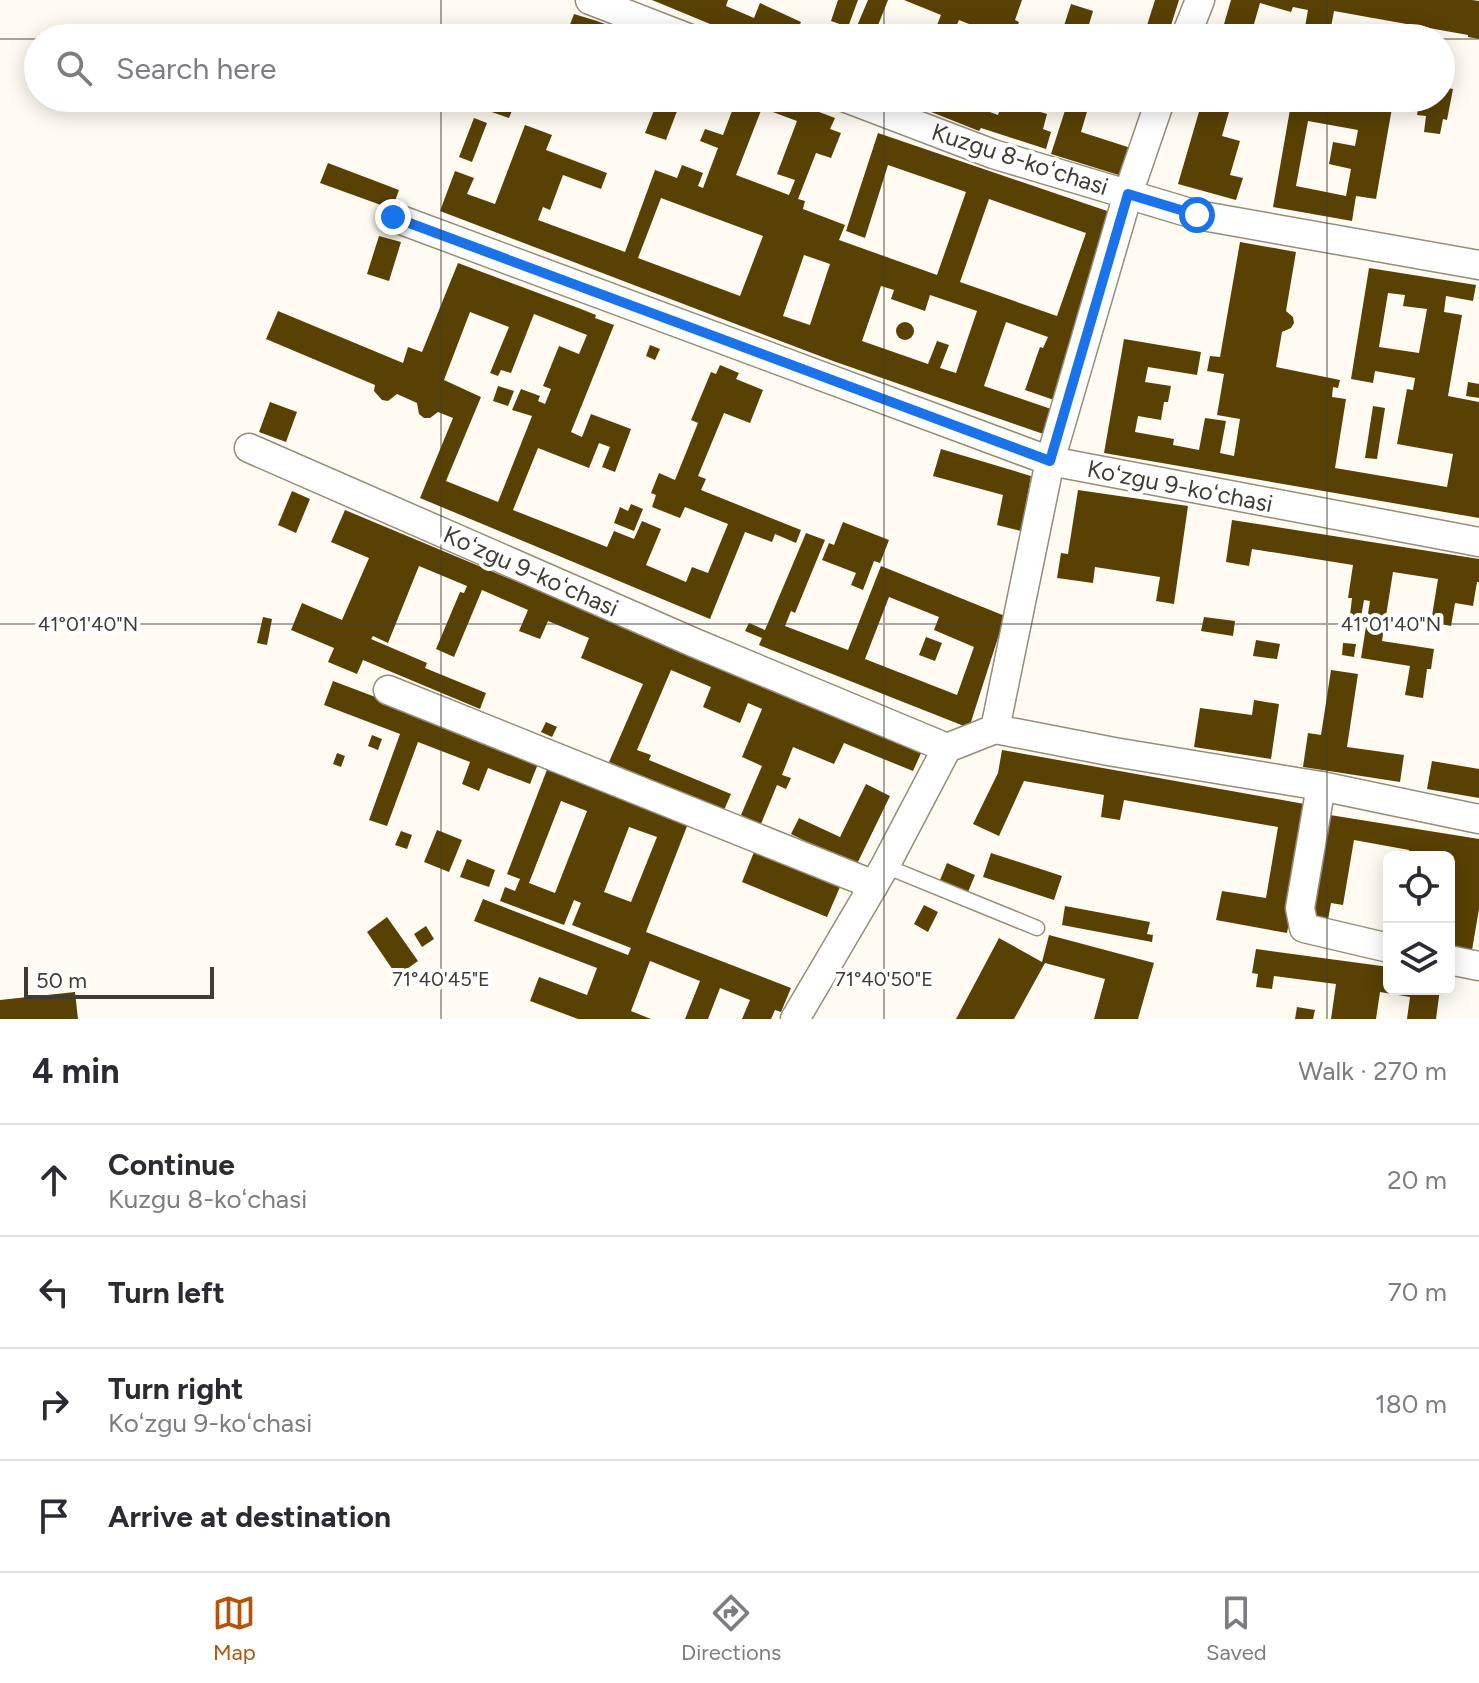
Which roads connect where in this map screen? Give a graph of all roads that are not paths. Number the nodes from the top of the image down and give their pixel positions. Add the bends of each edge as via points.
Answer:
1 (590, 0) edge
2 (1200, 0) edge
3 (652, 24) edge
4 (1191, 24) edge
5 (883, 112) edge
6 (1156, 112) edge
7 (1128, 194) junction
8 (393, 217) dead end
9 (1479, 265) edge
10 (249, 448) dead end
11 (1050, 461) junction
12 (1479, 542) edge
13 (388, 690) dead end
14 (995, 729) junction
15 (947, 748) junction
16 (1321, 786) junction
17 (1479, 819) edge
18 (879, 876) junction
19 (1037, 928) dead end
20 (1383, 947) edge
21 (1455, 961) edge
22 (1479, 966) edge
23 (795, 1019) edge

1 - 3 street
2 - 4 street
5 - 7 street, Kuzgu 8-koʻchasi via 993,154
6 - 7 street
7 - 9 street, Kuzgu 8-koʻchasi via 1197,215
7 - 11 street
8 - 11 street, Koʻzgu 9-koʻchasi
10 - 15 street, Koʻzgu 9-koʻchasi
11 - 12 street, Koʻzgu 9-koʻchasi
11 - 14 street
13 - 18 street
14 - 15 street
14 - 16 street
15 - 18 street
16 - 17 street
16 - 20 street via 1300,908 1304,928
18 - 19 lane
18 - 23 street
21 - 22 street

